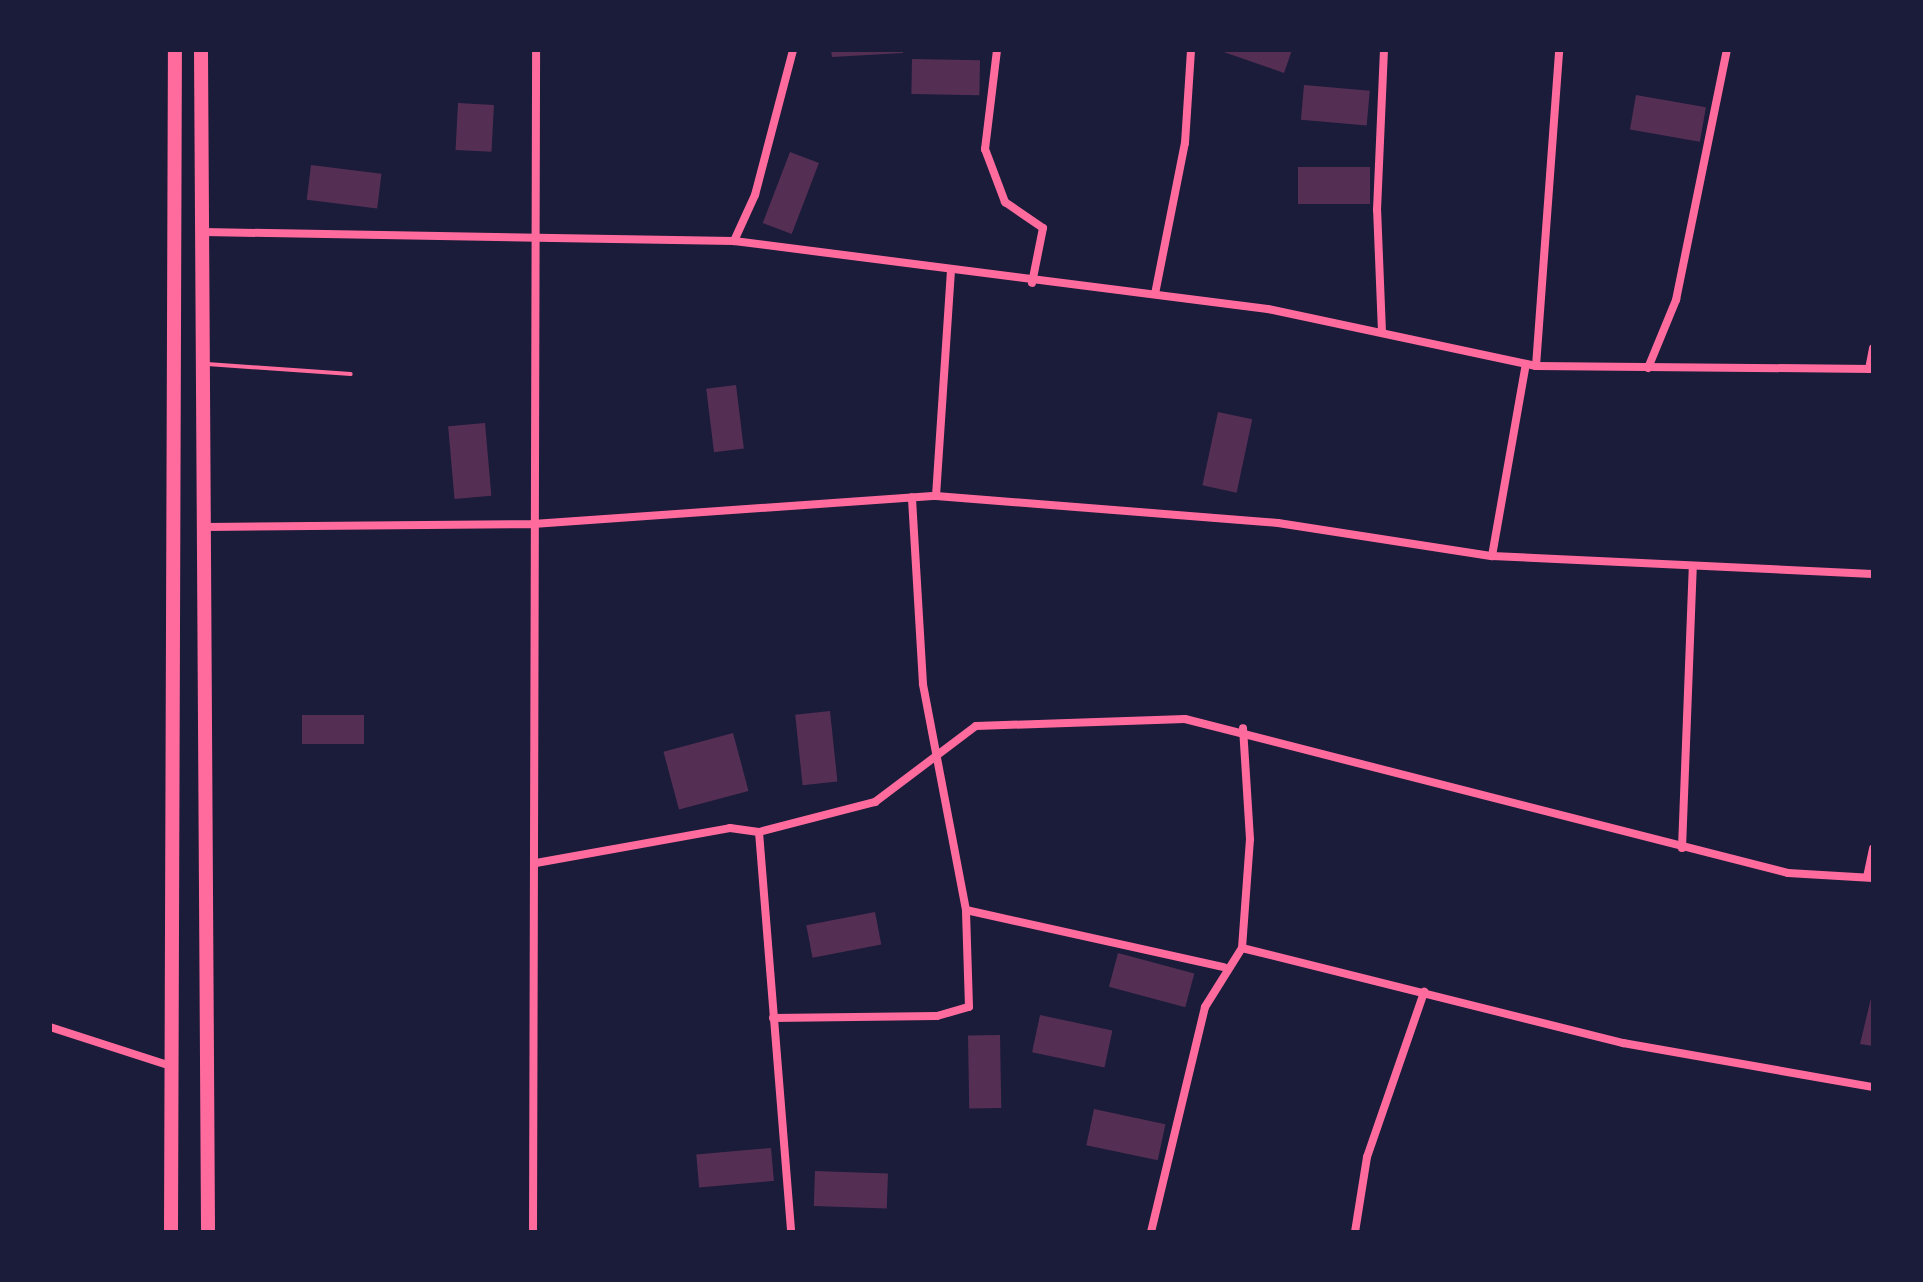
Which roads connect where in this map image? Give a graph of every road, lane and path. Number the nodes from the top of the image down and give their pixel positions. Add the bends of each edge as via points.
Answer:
1 (175, 50) edge
2 (201, 50) edge
3 (536, 50) edge
4 (793, 50) edge
5 (997, 50) edge
6 (1191, 50) edge
7 (1384, 50) edge
8 (1559, 50) edge
9 (1727, 50) edge
10 (204, 232) junction
11 (533, 237) junction
12 (734, 241) junction
13 (951, 272) junction
14 (1032, 283) junction
15 (1155, 294) junction
16 (1382, 332) junction
17 (1873, 348) edge
18 (204, 364) junction
19 (1526, 364) junction
20 (1536, 366) junction
21 (1648, 368) junction
22 (1871, 369) edge
23 (351, 374) dead end
24 (936, 496) junction
25 (912, 497) junction
26 (533, 524) junction
27 (205, 527) junction
28 (1492, 556) junction
29 (1693, 567) junction
30 (1873, 574) edge
31 (1243, 728) junction
32 (934, 751) junction
33 (759, 832) junction
34 (1682, 848) junction
35 (1873, 849) edge
36 (536, 863) junction
37 (1870, 878) edge
38 (966, 910) junction
39 (1242, 948) junction
40 (1224, 967) junction
41 (1424, 992) junction
42 (773, 1018) junction
43 (50, 1027) edge
44 (171, 1066) junction
45 (1873, 1087) edge
46 (171, 1232) edge
47 (208, 1232) edge
48 (533, 1232) edge
49 (791, 1232) edge
50 (1151, 1232) edge
51 (1355, 1232) edge

1 - 44 highway
2 - 10 highway
3 - 11 street
4 - 12 street via 755,195
5 - 14 street via 985,149 1005,202 1043,228
6 - 15 street via 1185,143
7 - 16 street via 1377,210
8 - 20 street
9 - 21 street via 1676,300
10 - 11 street
10 - 18 highway
11 - 12 street
11 - 26 street
12 - 13 street
13 - 14 street
13 - 24 street
14 - 15 street
15 - 16 street
16 - 19 street
17 - 22 street
18 - 23 lane
18 - 27 highway
19 - 20 street
19 - 28 street
20 - 21 street
21 - 22 street
24 - 25 street
24 - 28 street via 1278,523
25 - 26 street
25 - 32 street
26 - 27 street
26 - 36 street
27 - 47 highway
28 - 29 street
29 - 30 street
29 - 34 street
31 - 32 street via 1185,719 1045,719 976,726
31 - 34 street
31 - 39 street via 1250,839
32 - 33 street via 875,802
32 - 38 street
33 - 36 street via 730,828
33 - 42 street
34 - 37 street via 1788,873
35 - 37 street
36 - 48 street
38 - 40 street
38 - 42 street via 973,989 969,1007 958,1013
39 - 40 street
39 - 41 street
40 - 50 street via 1205,1007
41 - 45 street via 1623,1043
41 - 51 street via 1367,1157
42 - 49 street
43 - 44 street
44 - 46 highway

